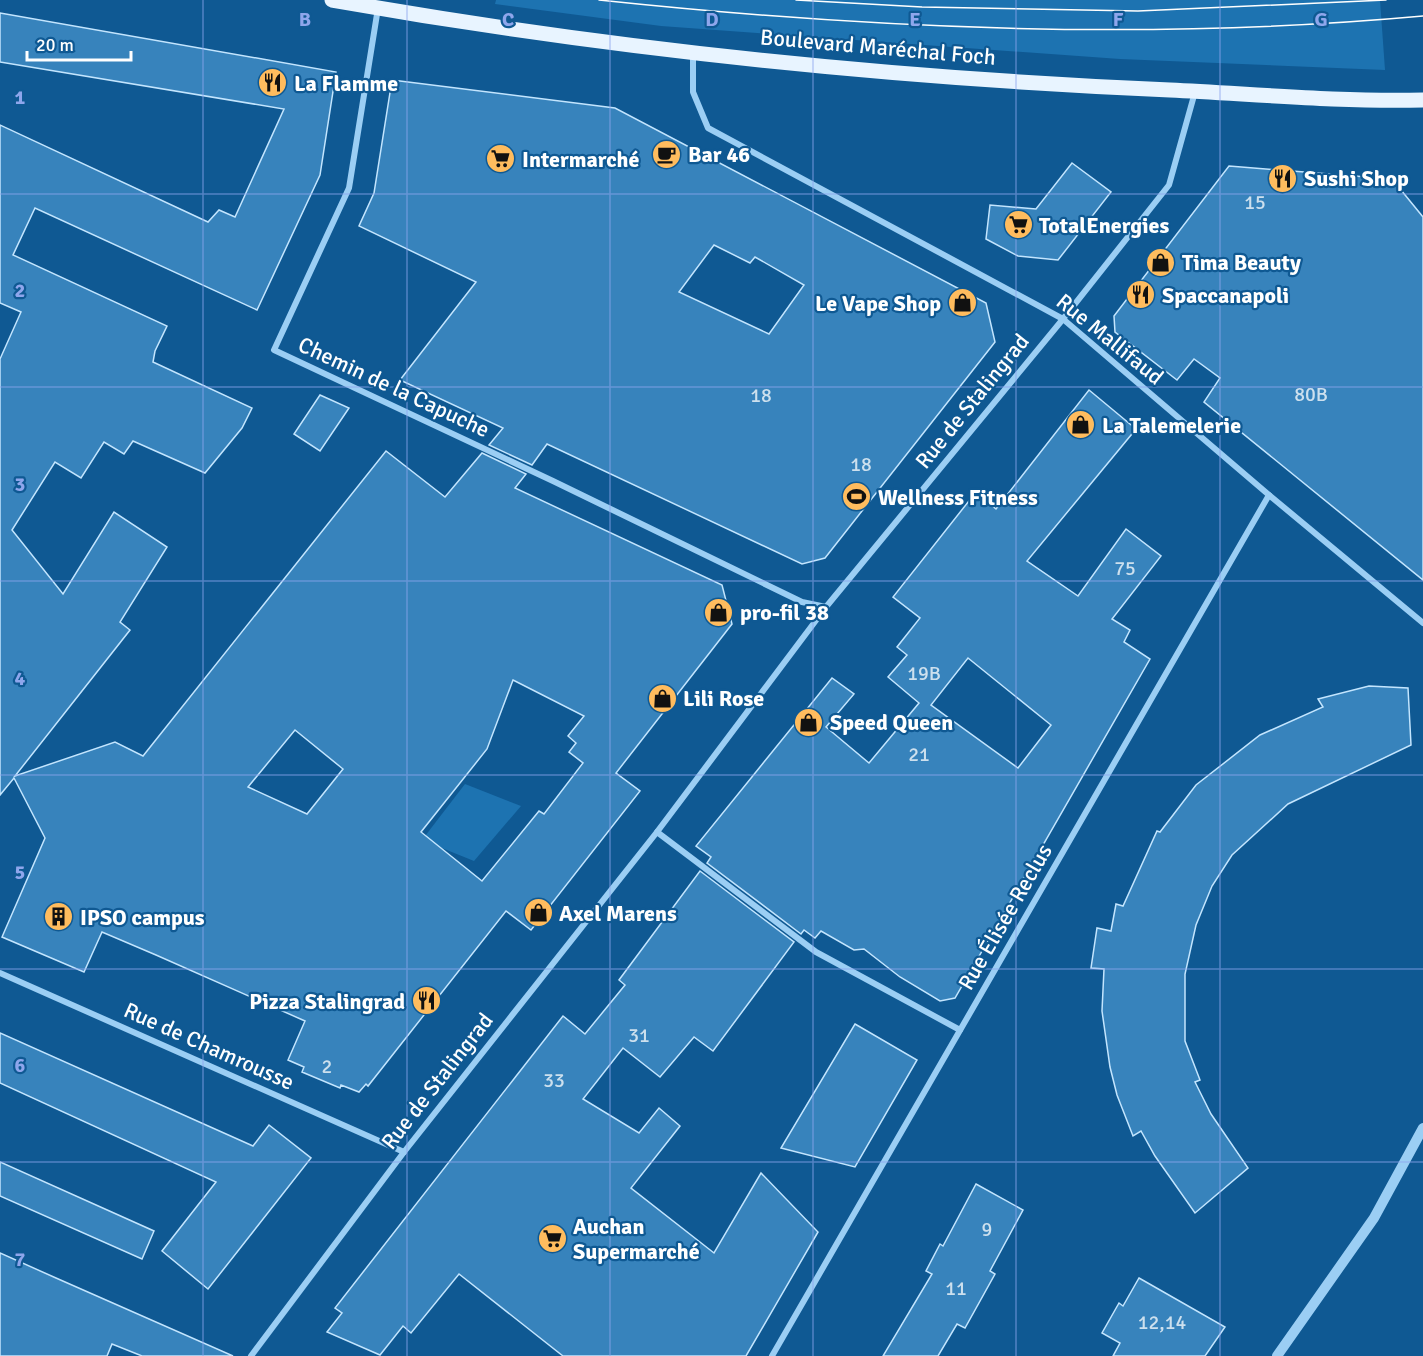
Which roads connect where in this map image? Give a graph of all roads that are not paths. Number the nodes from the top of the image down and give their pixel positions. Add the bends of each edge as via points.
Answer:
1 (332, 0) edge
2 (378, 8) junction
3 (693, 52) junction
4 (1195, 91) junction
5 (1423, 100) edge
6 (1063, 319) junction
7 (1269, 495) junction
8 (826, 607) junction
9 (1423, 623) edge
10 (657, 832) junction
11 (0, 973) edge
12 (960, 1030) junction
13 (1423, 1128) edge
14 (404, 1152) junction
15 (251, 1356) edge
16 (772, 1356) edge
17 (1276, 1356) edge

1 - 2 main road, Boulevard Maréchal Foch
2 - 3 main road, Boulevard Maréchal Foch
2 - 8 street, Chemin de la Capuche via 349,188 274,351 802,602
3 - 4 main road, Boulevard Maréchal Foch via 833,67
3 - 6 street, Rue Mallifaud via 693,92 708,128
4 - 5 main road, Boulevard Maréchal Foch
4 - 6 street, Rue de Stalingrad via 1169,185
6 - 7 street, Rue Mallifaud
6 - 8 street, Rue de Stalingrad
7 - 9 street, Rue Mallifaud
7 - 12 street, Rue Élisée Reclus
8 - 10 street, Rue de Stalingrad
10 - 12 street via 816,952
10 - 14 street, Rue de Stalingrad
11 - 14 street, Rue de Chamrousse
12 - 16 street, Rue Élisée Reclus
13 - 17 street via 1374,1218
14 - 15 street, Rue de Stalingrad

